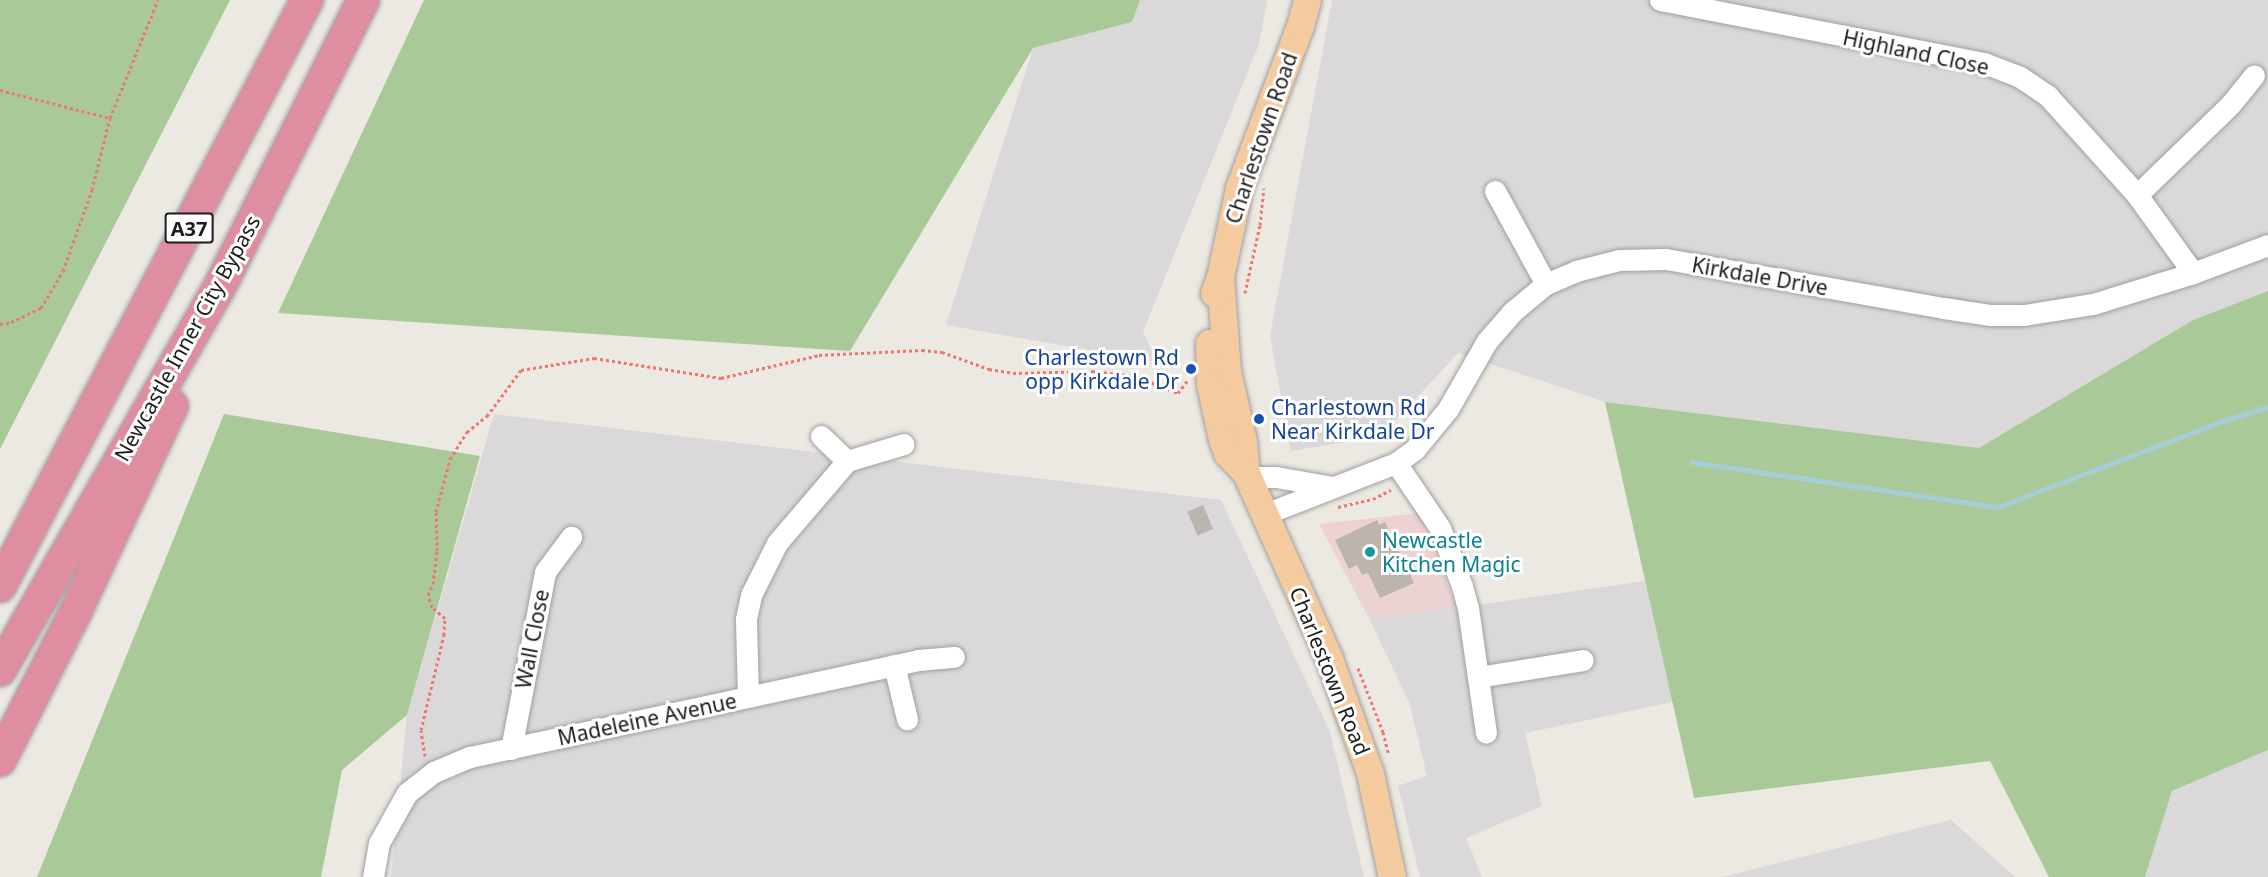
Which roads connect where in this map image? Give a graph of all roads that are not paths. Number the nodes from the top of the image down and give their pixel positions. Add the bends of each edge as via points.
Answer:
1 (307, 0) edge
2 (363, 0) edge
3 (1307, 0) edge
4 (1660, 0) edge
5 (2254, 75) dead end
6 (1495, 191) dead end
7 (2137, 195) junction
8 (2268, 245) edge
9 (2193, 273) junction
10 (1546, 284) junction
11 (219, 288) junction
12 (821, 436) dead end
13 (904, 444) dead end
14 (70, 456) junction
15 (848, 461) junction
16 (1396, 463) junction
17 (1247, 475) junction
18 (1334, 487) junction
19 (1265, 513) junction
20 (571, 537) dead end
21 (0, 552) edge
22 (0, 586) edge
23 (954, 657) dead end
24 (1583, 660) dead end
25 (894, 665) junction
26 (0, 670) edge
27 (1478, 677) junction
28 (748, 697) junction
29 (907, 718) dead end
30 (1486, 733) dead end
31 (512, 749) junction
32 (0, 760) edge
33 (373, 877) edge
34 (1392, 877) edge

1 - 14 highway, A37
2 - 11 highway, Newcastle Inner City Bypass / A37
3 - 17 main road, Charlestown Road via 1239,188 1209,325 1210,384 1227,453
4 - 7 street, Highland Close via 1984,63 2020,77 2048,96
5 - 7 street via 2230,105
6 - 10 street
7 - 9 street, Highland Close
8 - 9 street, Kirkdale Drive
9 - 10 street, Kirkdale Drive via 2093,304 2024,315 1944,309 1666,260 1619,260
10 - 16 street, Kirkdale Drive via 1512,312 1487,341 1448,409 1415,449
11 - 26 highway, Newcastle Inner City Bypass / A37
11 - 32 highway via 175,400 74,615
12 - 15 street
13 - 15 street
14 - 21 highway
14 - 22 highway, A37
15 - 28 street via 777,543 751,596 745,648
16 - 18 street, Kirkdale Drive
16 - 27 street via 1440,528 1468,608
17 - 18 street
17 - 19 main road, Charlestown Road
18 - 19 street, Kirkdale Drive
19 - 34 main road, Charlestown Road via 1328,656 1370,773
20 - 31 street, Wall Close via 545,572
23 - 25 street, Madeleine Avenue
24 - 27 street
25 - 28 street, Madeleine Avenue
25 - 29 street
27 - 30 street
28 - 31 street, Madeleine Avenue
31 - 33 street, Madeleine Avenue via 470,757 432,773 407,793 380,843

